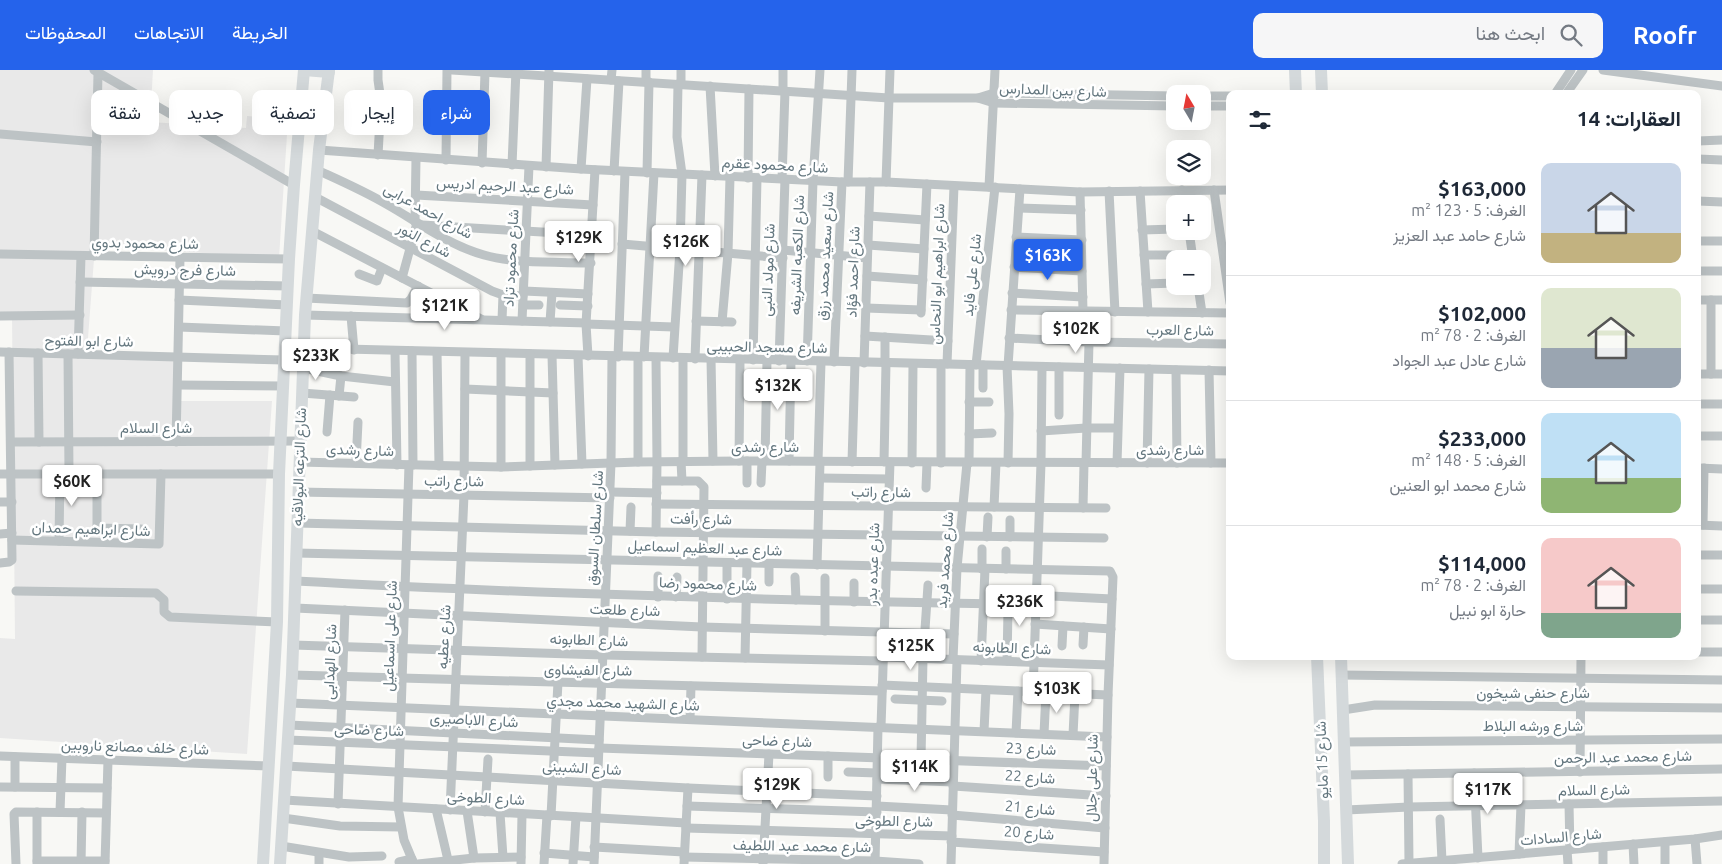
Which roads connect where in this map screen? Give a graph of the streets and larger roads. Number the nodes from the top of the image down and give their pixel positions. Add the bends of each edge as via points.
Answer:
1 (304, 70) edge
2 (378, 70) edge
3 (447, 70) edge
4 (452, 70) edge
5 (612, 70) edge
6 (646, 70) edge
7 (681, 70) edge
8 (784, 70) edge
9 (820, 70) edge
10 (852, 70) edge
11 (890, 70) edge
12 (995, 70) edge
13 (1295, 70) edge
14 (1321, 70) edge
15 (1571, 70) edge
16 (1583, 70) edge
17 (1603, 70) edge
18 (329, 71) edge
19 (496, 71) edge
20 (96, 72) edge
21 (485, 72) junction
22 (516, 72) edge
23 (549, 73) edge
24 (582, 75) edge
25 (615, 80) junction
26 (647, 82) junction
27 (679, 84) junction
28 (710, 86) junction
29 (1722, 86) edge
30 (749, 89) junction
31 (1296, 90) edge
32 (1322, 90) edge
33 (1558, 90) edge
34 (1569, 90) edge
35 (784, 91) junction
36 (819, 93) junction
37 (851, 95) junction
38 (1143, 96) junction
39 (1166, 96) edge
40 (1211, 96) edge
41 (1226, 96) edge
42 (889, 98) junction
43 (994, 98) junction
44 (1143, 106) junction
45 (1166, 106) edge
46 (1211, 106) edge
47 (1226, 106) edge
48 (0, 134) edge
49 (1722, 140) edge
50 (1701, 141) edge
51 (96, 142) junction
52 (319, 150) junction
53 (378, 155) junction
54 (416, 158) junction
55 (1701, 159) edge
56 (446, 160) junction
57 (1722, 160) edge
58 (482, 163) junction
59 (512, 165) junction
60 (529, 166) junction
61 (546, 167) junction
62 (581, 169) junction
63 (317, 170) junction
64 (595, 170) junction
65 (614, 171) junction
66 (625, 172) junction
67 (650, 173) junction
68 (682, 174) junction
69 (702, 175) junction
70 (715, 176) junction
71 (730, 177) junction
72 (752, 178) junction
73 (783, 179) junction
74 (813, 181) junction
75 (845, 182) junction
76 (870, 182) junction
77 (886, 182) junction
78 (927, 184) junction
79 (294, 185) junction
80 (954, 186) junction
81 (992, 187) junction
82 (1020, 189) junction
83 (1182, 190) junction
84 (1214, 190) junction
85 (1226, 190) edge
86 (1109, 191) junction
87 (1140, 191) junction
88 (1080, 192) junction
89 (416, 195) junction
90 (1183, 195) edge
91 (315, 197) junction
92 (528, 201) junction
93 (1701, 201) edge
94 (1722, 202) edge
95 (593, 205) junction
96 (1019, 208) junction
97 (1081, 210) junction
98 (869, 216) junction
99 (925, 220) junction
100 (417, 223) junction
101 (1166, 229) edge
102 (1142, 230) junction
103 (526, 231) junction
104 (312, 232) junction
105 (592, 235) junction
106 (1016, 237) junction
107 (1082, 240) junction
108 (1722, 240) edge
109 (1701, 241) edge
110 (622, 244) junction
111 (868, 245) junction
112 (651, 246) junction
113 (411, 249) junction
114 (680, 249) junction
115 (924, 249) junction
116 (699, 250) junction
117 (728, 253) junction
118 (811, 253) junction
119 (0, 254) edge
120 (783, 254) junction
121 (755, 255) junction
122 (1144, 255) junction
123 (81, 256) junction
124 (94, 256) junction
125 (839, 256) junction
126 (1166, 256) edge
127 (180, 258) junction
128 (867, 258) junction
129 (289, 259) junction
130 (525, 260) junction
131 (591, 263) junction
132 (1014, 267) junction
133 (382, 268) junction
134 (1082, 271) junction
135 (1701, 271) edge
136 (1722, 271) edge
137 (359, 274) dead end
138 (1226, 275) edge
139 (867, 276) junction
140 (402, 278) junction
141 (923, 280) junction
142 (80, 282) junction
143 (1166, 283) edge
144 (180, 284) junction
145 (1146, 284) junction
146 (288, 286) junction
147 (418, 286) junction
148 (552, 293) junction
149 (1012, 293) junction
150 (588, 294) junction
151 (503, 295) junction
152 (1199, 295) edge
153 (523, 297) junction
154 (1083, 297) junction
155 (306, 298) junction
156 (179, 300) junction
157 (1701, 300) edge
158 (1710, 300) junction
159 (1722, 300) edge
160 (287, 305) junction
161 (539, 305) dead end
162 (560, 305) dead end
163 (588, 306) junction
164 (866, 308) junction
165 (1011, 310) junction
166 (1084, 311) junction
167 (1115, 312) junction
168 (1148, 312) junction
169 (1202, 313) junction
170 (1226, 313) edge
171 (80, 315) junction
172 (305, 315) junction
173 (0, 316) edge
174 (351, 316) junction
175 (483, 320) junction
176 (502, 320) junction
177 (522, 321) junction
178 (696, 321) junction
179 (550, 322) junction
180 (587, 324) junction
181 (619, 325) junction
182 (646, 326) junction
183 (179, 327) junction
184 (674, 327) junction
185 (286, 331) junction
186 (865, 336) junction
187 (885, 337) junction
188 (1009, 338) junction
189 (948, 341) junction
190 (1088, 342) junction
191 (1226, 344) edge
192 (304, 348) junction
193 (354, 350) junction
194 (395, 351) junction
195 (412, 351) junction
196 (5, 352) edge
197 (437, 352) junction
198 (38, 353) junction
199 (466, 353) junction
200 (68, 354) junction
201 (78, 354) junction
202 (501, 354) junction
203 (530, 354) junction
204 (552, 355) junction
205 (178, 356) junction
206 (578, 356) junction
207 (588, 356) junction
208 (615, 357) junction
209 (641, 357) junction
210 (656, 358) junction
211 (672, 358) junction
212 (683, 358) junction
213 (694, 359) junction
214 (711, 359) junction
215 (284, 360) junction
216 (740, 360) junction
217 (753, 360) junction
218 (767, 360) junction
219 (779, 361) junction
220 (791, 361) junction
221 (807, 361) junction
222 (821, 362) junction
223 (834, 362) junction
224 (859, 362) junction
225 (885, 363) junction
226 (914, 364) junction
227 (944, 364) junction
228 (977, 365) junction
229 (1008, 366) junction
230 (1042, 366) junction
231 (1059, 367) junction
232 (303, 368) junction
233 (1088, 368) junction
234 (1120, 368) junction
235 (1149, 369) junction
236 (1176, 370) junction
237 (1209, 370) junction
238 (1226, 371) edge
239 (1701, 374) edge
240 (1711, 374) junction
241 (1722, 374) edge
242 (341, 376) junction
243 (395, 382) junction
244 (178, 384) junction
245 (283, 386) junction
246 (983, 388) dead end
247 (466, 389) junction
248 (501, 390) junction
249 (0, 392) edge
250 (10, 392) junction
251 (528, 392) junction
252 (302, 393) junction
253 (553, 393) junction
254 (334, 396) junction
255 (354, 397) dead end
256 (970, 402) junction
257 (989, 402) dead end
258 (1701, 404) edge
259 (1722, 404) edge
260 (1059, 414) dead end
261 (358, 422) dead end
262 (1086, 428) junction
263 (1118, 428) junction
264 (1041, 431) junction
265 (0, 432) edge
266 (11, 432) junction
267 (327, 432) dead end
268 (969, 434) junction
269 (992, 434) dead end
270 (1701, 436) edge
271 (1722, 436) edge
272 (300, 441) junction
273 (11, 442) junction
274 (38, 442) junction
275 (68, 442) junction
276 (176, 442) junction
277 (280, 442) junction
278 (682, 461) junction
279 (713, 461) junction
280 (743, 461) junction
281 (764, 461) junction
282 (789, 461) junction
283 (300, 462) junction
284 (638, 462) junction
285 (657, 462) junction
286 (819, 462) junction
287 (852, 462) junction
288 (887, 462) junction
289 (612, 463) junction
290 (912, 463) junction
291 (927, 463) junction
292 (941, 463) junction
293 (968, 463) junction
294 (996, 463) junction
295 (1008, 463) junction
296 (1041, 463) junction
297 (1085, 463) junction
298 (1177, 463) junction
299 (1211, 463) junction
300 (1226, 463) edge
301 (356, 464) junction
302 (582, 464) junction
303 (1117, 464) junction
304 (1147, 464) junction
305 (397, 465) junction
306 (411, 465) junction
307 (555, 465) junction
308 (439, 466) junction
309 (465, 466) junction
310 (530, 466) junction
311 (501, 467) junction
312 (1701, 468) edge
313 (1722, 470) edge
314 (64, 473) junction
315 (0, 474) edge
316 (12, 474) junction
317 (97, 474) junction
318 (161, 474) junction
319 (279, 474) junction
320 (820, 478) junction
321 (889, 479) junction
322 (657, 481) junction
323 (682, 481) junction
324 (762, 482) dead end
325 (747, 483) dead end
326 (926, 488) dead end
327 (298, 492) junction
328 (657, 493) junction
329 (408, 494) junction
330 (464, 495) junction
331 (610, 495) junction
332 (0, 502) edge
333 (12, 502) junction
334 (656, 504) junction
335 (703, 505) junction
336 (819, 505) junction
337 (888, 506) junction
338 (631, 507) dead end
339 (962, 507) junction
340 (994, 508) junction
341 (1039, 508) junction
342 (1083, 508) junction
343 (1106, 508) dead end
344 (988, 517) dead end
345 (1010, 520) dead end
346 (297, 523) junction
347 (1701, 525) edge
348 (1722, 526) edge
349 (407, 527) junction
350 (463, 528) junction
351 (141, 529) dead end
352 (608, 530) junction
353 (630, 531) junction
354 (656, 532) junction
355 (703, 533) junction
356 (0, 534) edge
357 (818, 534) junction
358 (887, 535) junction
359 (960, 536) junction
360 (12, 537) junction
361 (987, 537) junction
362 (1010, 537) junction
363 (1038, 538) junction
364 (1104, 538) dead end
365 (59, 541) junction
366 (982, 549) dead end
367 (1006, 551) dead end
368 (296, 553) junction
369 (1701, 555) edge
370 (1722, 555) edge
371 (406, 556) junction
372 (462, 558) junction
373 (607, 560) junction
374 (703, 562) junction
375 (0, 563) edge
376 (727, 563) junction
377 (747, 563) junction
378 (770, 564) junction
379 (817, 565) junction
380 (886, 567) junction
381 (957, 568) junction
382 (983, 568) junction
383 (1006, 569) junction
384 (1037, 569) junction
385 (1112, 573) joint
386 (658, 576) dead end
387 (677, 576) dead end
388 (795, 577) dead end
389 (825, 578) dead end
390 (296, 581) junction
391 (886, 581) junction
392 (769, 582) dead end
393 (854, 582) dead end
394 (896, 582) dead end
395 (928, 585) dead end
396 (405, 587) junction
397 (460, 589) junction
398 (1701, 589) edge
399 (1722, 589) edge
400 (16, 591) dead end
401 (606, 595) junction
402 (1036, 595) junction
403 (658, 597) junction
404 (676, 597) junction
405 (702, 598) junction
406 (727, 598) junction
407 (746, 599) junction
408 (1112, 599) junction
409 (796, 600) junction
410 (825, 601) junction
411 (854, 602) junction
412 (885, 602) junction
413 (926, 603) junction
414 (955, 604) junction
415 (983, 604) junction
416 (1005, 604) junction
417 (295, 608) junction
418 (345, 610) junction
419 (404, 613) junction
420 (459, 616) junction
421 (1701, 620) edge
422 (1722, 620) edge
423 (277, 622) junction
424 (604, 624) junction
425 (1035, 624) junction
426 (1062, 626) junction
427 (702, 627) junction
428 (1084, 627) junction
429 (746, 629) junction
430 (1111, 629) junction
431 (825, 631) junction
432 (884, 632) junction
433 (925, 633) junction
434 (954, 634) junction
435 (294, 645) junction
436 (1083, 645) dead end
437 (344, 646) junction
438 (1062, 646) dead end
439 (403, 648) junction
440 (457, 650) junction
441 (1701, 652) edge
442 (1722, 652) edge
443 (603, 654) junction
444 (702, 657) junction
445 (745, 658) junction
446 (923, 658) junction
447 (883, 659) junction
448 (955, 660) junction
449 (981, 660) junction
450 (1317, 660) edge
451 (1341, 660) edge
452 (1581, 660) edge
453 (1007, 661) junction
454 (1034, 662) junction
455 (1109, 664) junction
456 (292, 675) junction
457 (1342, 675) junction
458 (343, 677) junction
459 (1581, 678) junction
460 (402, 679) junction
461 (456, 680) junction
462 (1722, 680) edge
463 (558, 682) junction
464 (602, 684) junction
465 (691, 686) junction
466 (922, 687) junction
467 (882, 688) junction
468 (956, 688) junction
469 (986, 690) junction
470 (1018, 691) junction
471 (1033, 692) junction
472 (1046, 692) junction
473 (1075, 694) junction
474 (1108, 695) junction
475 (895, 699) dead end
476 (922, 700) junction
477 (942, 701) dead end
478 (290, 703) junction
479 (342, 705) junction
480 (1581, 707) junction
481 (401, 708) junction
482 (1722, 708) edge
483 (455, 710) junction
484 (1344, 710) junction
485 (556, 714) junction
486 (600, 716) junction
487 (690, 719) junction
488 (289, 726) junction
489 (880, 727) junction
490 (341, 728) junction
491 (922, 729) junction
492 (400, 730) junction
493 (955, 730) junction
494 (984, 731) junction
495 (454, 733) junction
496 (1016, 733) junction
497 (1044, 734) junction
498 (1073, 735) junction
499 (1107, 737) junction
500 (555, 738) junction
501 (1722, 739) edge
502 (288, 740) junction
503 (1580, 740) junction
504 (340, 742) junction
505 (1344, 742) junction
506 (400, 745) junction
507 (453, 747) junction
508 (599, 747) junction
509 (554, 751) junction
510 (770, 754) junction
511 (0, 756) edge
512 (828, 756) junction
513 (15, 757) junction
514 (878, 757) junction
515 (62, 758) junction
516 (488, 759) dead end
517 (921, 759) junction
518 (108, 760) junction
519 (954, 760) junction
520 (269, 766) junction
521 (286, 766) junction
522 (1106, 766) junction
523 (339, 768) junction
524 (1722, 769) edge
525 (399, 771) junction
526 (848, 772) dead end
527 (1580, 772) junction
528 (1474, 773) junction
529 (452, 774) junction
530 (1408, 774) junction
531 (487, 776) junction
532 (877, 776) junction
533 (1345, 776) junction
534 (828, 777) dead end
535 (552, 781) junction
536 (597, 783) junction
537 (953, 784) junction
538 (0, 787) edge
539 (15, 787) junction
540 (61, 788) junction
541 (107, 788) junction
542 (688, 788) junction
543 (766, 791) junction
544 (877, 796) junction
545 (1106, 796) junction
546 (284, 800) junction
547 (1722, 801) edge
548 (338, 804) junction
549 (1569, 804) junction
550 (1521, 805) junction
551 (687, 806) junction
552 (1476, 806) junction
553 (398, 807) junction
554 (1409, 807) junction
555 (436, 809) junction
556 (765, 809) junction
557 (877, 809) junction
558 (450, 810) junction
559 (1346, 810) junction
560 (467, 811) junction
561 (37, 812) junction
562 (60, 812) junction
563 (82, 812) junction
564 (486, 812) junction
565 (106, 813) junction
566 (500, 813) junction
567 (952, 813) junction
568 (522, 814) junction
569 (549, 816) junction
570 (576, 817) junction
571 (283, 818) junction
572 (595, 818) junction
573 (1440, 819) dead end
574 (686, 826) junction
575 (401, 827) junction
576 (1105, 828) junction
577 (764, 832) junction
578 (876, 835) junction
579 (1722, 835) edge
580 (952, 839) junction
581 (1696, 839) junction
582 (1664, 842) junction
583 (1633, 844) junction
584 (282, 846) junction
585 (1602, 847) junction
586 (1568, 850) junction
587 (1104, 852) junction
588 (319, 853) junction
589 (544, 853) junction
590 (1518, 854) junction
591 (594, 856) edge
592 (503, 857) junction
593 (474, 858) junction
594 (684, 858) edge
595 (1478, 858) junction
596 (377, 859) edge
597 (349, 860) edge
598 (448, 860) junction
599 (573, 860) edge
600 (521, 861) edge
601 (763, 861) edge
602 (1442, 861) junction
603 (399, 862) dead end
604 (415, 862) edge
605 (875, 862) edge
606 (37, 863) edge
607 (81, 863) edge
608 (105, 863) edge
609 (16, 864) edge
610 (262, 864) edge
611 (280, 864) edge
612 (319, 864) edge
613 (544, 864) edge
614 (919, 864) edge
615 (951, 864) edge
616 (1104, 864) edge
617 (1324, 864) edge
618 (1348, 864) edge
619 (1402, 864) edge
620 (1409, 864) edge
621 (1517, 864) edge
622 (1568, 864) edge
623 (1603, 864) edge
624 (1634, 864) edge
625 (1665, 864) edge
626 (1697, 864) edge

1 - 18 street
1 - 79 street, شارع الترعه البولاقيه
2 - 53 street via 381,101
3 - 56 street
4 - 21 street, شارع بين المدارس
5 - 25 street
6 - 26 street
7 - 27 street
8 - 35 street, شارع مولد النبى
9 - 36 street, شارع الكعبه الشريفه
10 - 37 street, شارع سعيد محمد رزق
11 - 42 street
12 - 43 street, شارع على فايد
13 - 31 street
14 - 32 street
15 - 33 street
16 - 34 street
17 - 29 street
18 - 52 street, شارع الترعه البولاقيه
19 - 21 street, شارع بين المدارس
19 - 22 street, شارع بين المدارس
20 - 51 street
20 - 79 street
21 - 58 street
22 - 23 street, شارع بين المدارس
22 - 59 street
23 - 24 street, شارع بين المدارس
23 - 61 street
24 - 25 street, شارع بين المدارس
24 - 62 street
25 - 26 street, شارع بين المدارس
25 - 65 street
26 - 27 street, شارع بين المدارس
26 - 67 street
27 - 28 street, شارع بين المدارس
27 - 68 street via 677,137
28 - 30 street, شارع بين المدارس
28 - 70 street
30 - 35 street, شارع بين المدارس
30 - 72 street
35 - 36 street, شارع بين المدارس
35 - 73 street, شارع مولد النبى
36 - 37 street, شارع بين المدارس
36 - 74 street, شارع الكعبه الشريفه
37 - 42 street, شارع بين المدارس
37 - 75 street, شارع سعيد محمد رزق
38 - 39 street, شارع بين المدارس
38 - 43 street, شارع بين المدارس
38 - 44 street
40 - 41 street
42 - 43 street, شارع بين المدارس
42 - 77 street
43 - 44 street, شارع بين المدارس
43 - 81 street, شارع على فايد
44 - 45 street, شارع بين المدارس
46 - 47 street
48 - 51 street
49 - 50 street
51 - 124 street
52 - 53 street, شارع محمود عقرم
52 - 63 street, شارع الترعه البولاقيه
53 - 54 street, شارع محمود عقرم
54 - 56 street, شارع محمود عقرم
54 - 89 street
55 - 57 street
56 - 58 street, شارع محمود عقرم
58 - 59 street, شارع محمود عقرم
59 - 60 street, شارع محمود عقرم
60 - 61 street, شارع محمود عقرم
60 - 92 street, شارع محمود تراد
61 - 62 street, شارع محمود عقرم
62 - 64 street, شارع محمود عقرم
63 - 91 street, شارع الترعه البولاقيه
63 - 100 street, شارع احمد عرابى via 359,189
64 - 65 street, شارع محمود عقرم
64 - 95 street
65 - 66 street, شارع محمود عقرم
66 - 67 street, شارع محمود عقرم
66 - 110 street, شارع سلطان السوق
67 - 68 street, شارع محمود عقرم
67 - 112 street
68 - 69 street, شارع محمود عقرم
68 - 114 street
69 - 70 street, شارع محمود عقرم
69 - 116 street
70 - 71 street, شارع محمود عقرم
71 - 72 street, شارع محمود عقرم
71 - 117 street
72 - 73 street, شارع محمود عقرم
72 - 121 street
73 - 74 street, شارع محمود عقرم
73 - 120 street, شارع مولد النبى
74 - 75 street, شارع محمود عقرم
74 - 118 street, شارع الكعبه الشريفه
75 - 76 street, شارع محمود عقرم
75 - 125 street, شارع سعيد محمد رزق
76 - 77 street, شارع محمود عقرم
76 - 98 street, شارع احمد فؤاد
77 - 78 street, شارع محمود عقرم
78 - 80 street, شارع محمود عقرم
78 - 99 street
79 - 129 street, شارع الترعه البولاقيه
80 - 81 street, شارع محمود عقرم
80 - 189 street, شارع ابراهيم ابو النحاس
81 - 82 street, شارع محمود عقرم
81 - 228 street, شارع على فايد
82 - 88 street, شارع محمود عقرم
82 - 96 street
83 - 84 street, شارع محمود عقرم
83 - 87 street, شارع محمود عقرم
83 - 90 street
84 - 85 street, شارع محمود عقرم
84 - 138 street
86 - 87 street, شارع محمود عقرم
86 - 88 street, شارع محمود عقرم
86 - 167 street
87 - 102 street
88 - 97 street
89 - 92 street, شارع عبد الرحيم ادريس
89 - 100 street
91 - 104 street, شارع الترعه البولاقيه
91 - 113 street, شارع النور
92 - 95 street, شارع عبد الرحيم ادريس
92 - 103 street, شارع محمود تراد
93 - 94 street
95 - 105 street
96 - 97 street
96 - 106 street
97 - 107 street
98 - 99 street
98 - 111 street, شارع احمد فؤاد
99 - 115 street
100 - 103 street
100 - 113 street
100 - 130 street, شارع احمد عرابى via 479,254
101 - 102 street
102 - 122 street
103 - 105 street
103 - 130 street, شارع محمود تراد
104 - 133 street
104 - 155 street, شارع الترعه البولاقيه
105 - 131 street
106 - 107 street
106 - 132 street
107 - 134 street
108 - 109 street
110 - 112 street
110 - 181 street, شارع سلطان السوق
111 - 115 street
111 - 128 street, شارع احمد فؤاد
112 - 114 street
112 - 182 street
113 - 140 street
113 - 151 street, شارع النور
114 - 116 street
114 - 184 street
115 - 141 street
116 - 117 street
116 - 178 street
117 - 121 street
117 - 178 street via 727,322
118 - 120 street
118 - 125 street
118 - 221 street, شارع الكعبه الشريفه
119 - 123 street, شارع محمود بدوي
120 - 121 street
120 - 219 street, شارع مولد النبى
121 - 217 street
122 - 126 street
122 - 145 street
123 - 124 street, شارع محمود بدوي
123 - 142 street
124 - 127 street, شارع محمود بدوي
125 - 128 street
125 - 223 street, شارع سعيد محمد رزق
127 - 129 street, شارع محمود بدوي
127 - 144 street
128 - 139 street, شارع احمد فؤاد
129 - 146 street, شارع الترعه البولاقيه
130 - 131 street, شارع احمد عرابى
130 - 153 street, شارع محمود تراد
131 - 150 street
132 - 134 street
132 - 149 street
133 - 137 street via 377,281
133 - 140 street
134 - 154 street
135 - 136 street
139 - 141 street
139 - 164 street, شارع احمد فؤاد
140 - 147 street
141 - 164 street via 921,312
142 - 144 street, شارع فرج درويش
142 - 171 street
143 - 145 street
144 - 146 street, شارع فرج درويش
144 - 156 street
145 - 168 street
146 - 160 street, شارع الترعه البولاقيه
147 - 155 street via 407,303
147 - 175 street
148 - 150 street, شارع النور
148 - 153 street, شارع النور
148 - 179 street
149 - 154 street
149 - 165 street
150 - 163 street
151 - 153 street, شارع النور
151 - 176 street
152 - 169 street
153 - 161 street
153 - 177 street, شارع محمود تراد
154 - 166 street
155 - 172 street, شارع الترعه البولاقيه
156 - 160 street
156 - 183 street
157 - 158 street
158 - 159 street
158 - 240 street
160 - 185 street, شارع الترعه البولاقيه
162 - 163 street
163 - 180 street
164 - 186 street, شارع احمد فؤاد
165 - 166 street
165 - 188 street
166 - 167 street
167 - 168 street
168 - 169 street
169 - 170 street
171 - 173 street
171 - 201 street
172 - 174 street
172 - 192 street, شارع الترعه البولاقيه
174 - 175 street
174 - 193 street
175 - 176 street
176 - 177 street
177 - 179 street
178 - 213 street
179 - 180 street
180 - 181 street
180 - 207 street
181 - 182 street
181 - 208 street, شارع سلطان السوق
182 - 184 street
182 - 209 street
183 - 185 street
183 - 205 street
184 - 211 street
185 - 215 street, شارع الترعه البولاقيه
186 - 187 street
186 - 224 street, شارع احمد فؤاد
187 - 189 street
187 - 225 street, شارع عبده بدر
188 - 190 street, شارع العرب
188 - 229 street
189 - 227 street, شارع ابراهيم ابو النحاس
190 - 191 street, شارع العرب
190 - 233 street
192 - 193 street, شارع مسجد الحبيبى
192 - 232 street, شارع الترعه البولاقيه
193 - 194 street, شارع مسجد الحبيبى
194 - 195 street, شارع مسجد الحبيبى
194 - 243 street
195 - 197 street, شارع مسجد الحبيبى
195 - 306 street, شارع على اسماعيل
196 - 198 street, شارع ابو الفتوح
196 - 250 street
197 - 199 street, شارع مسجد الحبيبى
197 - 308 street
198 - 200 street, شارع ابو الفتوح
198 - 274 street
199 - 202 street, شارع مسجد الحبيبى
199 - 247 street, شارع عطيه
200 - 201 street, شارع ابو الفتوح
200 - 275 street
201 - 205 street, شارع ابو الفتوح
202 - 203 street, شارع مسجد الحبيبى
202 - 248 street
203 - 204 street, شارع مسجد الحبيبى
203 - 251 street
204 - 206 street, شارع مسجد الحبيبى
204 - 253 street
205 - 215 street, شارع ابو الفتوح
205 - 244 street
206 - 207 street, شارع مسجد الحبيبى
206 - 302 street
207 - 208 street, شارع مسجد الحبيبى
208 - 209 street, شارع مسجد الحبيبى
208 - 289 street, شارع سلطان السوق
209 - 210 street, شارع مسجد الحبيبى
209 - 284 street
210 - 211 street, شارع مسجد الحبيبى
210 - 285 street
211 - 212 street, شارع مسجد الحبيبى
212 - 213 street, شارع مسجد الحبيبى
212 - 278 street
213 - 214 street, شارع مسجد الحبيبى
214 - 216 street, شارع مسجد الحبيبى
214 - 279 street
215 - 245 street, شارع الترعه البولاقيه
216 - 217 street, شارع مسجد الحبيبى
216 - 280 street
217 - 218 street, شارع مسجد الحبيبى
218 - 219 street, شارع مسجد الحبيبى
218 - 281 street
219 - 220 street, شارع مسجد الحبيبى
220 - 221 street, شارع مسجد الحبيبى
220 - 282 street
221 - 222 street, شارع مسجد الحبيبى
222 - 223 street, شارع مسجد الحبيبى
222 - 286 street
223 - 224 street, شارع مسجد الحبيبى
224 - 225 street, شارع مسجد الحبيبى
224 - 287 street, شارع احمد فؤاد
225 - 226 street, شارع مسجد الحبيبى
225 - 288 street, شارع عبده بدر
226 - 227 street, شارع مسجد الحبيبى
226 - 290 street
227 - 228 street, شارع مسجد الحبيبى
227 - 292 street, شارع ابراهيم ابو النحاس
228 - 229 street, شارع مسجد الحبيبى
228 - 246 street
228 - 256 street, شارع محمد فريد
229 - 230 street, شارع مسجد الحبيبى
229 - 295 street
230 - 231 street, شارع مسجد الحبيبى
230 - 264 street
231 - 233 street, شارع مسجد الحبيبى
231 - 260 street
232 - 242 street
232 - 252 street, شارع الترعه البولاقيه
233 - 234 street, شارع مسجد الحبيبى
233 - 262 street
234 - 235 street, شارع مسجد الحبيبى
234 - 263 street
235 - 236 street, شارع مسجد الحبيبى
235 - 304 street
236 - 237 street, شارع مسجد الحبيبى
236 - 298 street
237 - 238 street, شارع مسجد الحبيبى
237 - 299 street
239 - 240 street
240 - 241 street
242 - 243 street
242 - 254 street
243 - 305 street
244 - 245 street
244 - 276 street
245 - 277 street, شارع الترعه البولاقيه
247 - 248 street
247 - 309 street, شارع عطيه
248 - 251 street
248 - 311 street
249 - 250 street
250 - 266 street
251 - 253 street
251 - 310 street
252 - 254 street
252 - 272 street, شارع الترعه البولاقيه
253 - 307 street
254 - 255 street
254 - 267 street
256 - 257 street
256 - 268 street, شارع محمد فريد
258 - 259 street
261 - 301 street
262 - 263 street
262 - 264 street
262 - 297 street
263 - 303 street
264 - 296 street
265 - 266 street
266 - 273 street
268 - 269 street
268 - 293 street, شارع محمد فريد
270 - 271 street
272 - 277 street, شارع السلام
272 - 283 street, شارع الترعه البولاقيه
273 - 274 street, شارع السلام
273 - 316 street
274 - 275 street, شارع السلام
275 - 276 street, شارع السلام
275 - 314 street
276 - 277 street, شارع السلام
277 - 319 street, شارع الترعه البولاقيه
278 - 279 street, شارع رشدى
278 - 285 street, شارع رشدى
278 - 323 street
279 - 280 street, شارع رشدى
280 - 281 street, شارع رشدى
280 - 325 street
281 - 282 street, شارع رشدى
281 - 324 street
282 - 286 street, شارع رشدى
283 - 301 street, شارع رشدى
283 - 327 street, شارع الترعه البولاقيه
284 - 285 street, شارع رشدى
284 - 289 street, شارع رشدى
285 - 322 street
286 - 287 street, شارع رشدى
286 - 320 street
287 - 288 street, شارع رشدى
288 - 290 street, شارع رشدى
288 - 321 street, شارع عبده بدر
289 - 302 street, شارع رشدى
289 - 331 street, شارع سلطان السوق
290 - 291 street, شارع رشدى
291 - 292 street, شارع رشدى
291 - 326 street
292 - 293 street, شارع رشدى
293 - 294 street, شارع رشدى
293 - 339 street, شارع محمد فريد
294 - 295 street, شارع رشدى
294 - 340 street
295 - 296 street, شارع رشدى
296 - 297 street, شارع رشدى
296 - 341 street
297 - 303 street, شارع رشدى
297 - 342 street
298 - 299 street, شارع رشدى
298 - 304 street, شارع رشدى
299 - 300 street, شارع رشدى
301 - 305 street, شارع رشدى
302 - 307 street, شارع رشدى
303 - 304 street, شارع رشدى
305 - 306 street, شارع رشدى
306 - 308 street, شارع رشدى
306 - 329 street, شارع على اسماعيل
307 - 310 street, شارع رشدى
308 - 309 street, شارع رشدى
309 - 311 street, شارع رشدى
309 - 330 street, شارع عطيه
310 - 311 street, شارع رشدى
312 - 313 street
314 - 316 street
314 - 317 street
314 - 365 street
315 - 316 street
316 - 333 street
317 - 318 street
317 - 351 street via 97,528
318 - 319 street
318 - 365 street, شارع ابراهيم حمدان via 160,544
319 - 423 street, شارع الترعه البولاقيه
320 - 321 street
320 - 336 street
321 - 337 street, شارع عبده بدر
322 - 323 street
322 - 328 street
323 - 335 street via 698,481 702,485
327 - 329 street, شارع راتب
327 - 346 street, شارع الترعه البولاقيه
328 - 331 street, شارع راتب
328 - 334 street
329 - 330 street, شارع راتب
329 - 349 street, شارع على اسماعيل
330 - 331 street, شارع راتب
330 - 350 street, شارع عطيه
331 - 352 street, شارع سلطان السوق
332 - 333 street
333 - 360 street
334 - 335 street, شارع راتب
334 - 354 street
335 - 336 street, شارع راتب
335 - 355 street
336 - 337 street, شارع راتب
336 - 357 street
337 - 339 street, شارع راتب
337 - 358 street, شارع عبده بدر
338 - 353 street
339 - 340 street, شارع راتب
339 - 359 street, شارع محمد فريد
340 - 341 street, شارع راتب
341 - 342 street, شارع راتب
341 - 363 street
342 - 343 street, شارع راتب
344 - 361 street
345 - 362 street
346 - 349 street, شارع رأفت
346 - 368 street, شارع الترعه البولاقيه
347 - 348 street
349 - 350 street, شارع رأفت
349 - 371 street, شارع على اسماعيل
350 - 352 street, شارع رأفت
350 - 372 street, شارع عطيه
352 - 353 street, شارع رأفت
352 - 373 street, شارع سلطان السوق
353 - 354 street, شارع رأفت
354 - 355 street, شارع رأفت
355 - 357 street, شارع رأفت
355 - 374 street
356 - 360 street, شارع ابراهيم حمدان
357 - 358 street, شارع رأفت
357 - 379 street
358 - 359 street, شارع رأفت
358 - 380 street, شارع عبده بدر
359 - 361 street, شارع رأفت
359 - 381 street, شارع محمد فريد
360 - 365 street, شارع ابراهيم حمدان
360 - 375 street via 11,562
361 - 362 street, شارع رأفت
362 - 363 street, شارع رأفت
363 - 364 street, شارع رأفت
363 - 384 street
366 - 382 street
367 - 383 street
368 - 371 street, شارع عبد العظيم اسماعيل
368 - 390 street, شارع الترعه البولاقيه
369 - 370 street
371 - 372 street, شارع عبد العظيم اسماعيل
371 - 396 street, شارع على اسماعيل
372 - 373 street, شارع عبد العظيم اسماعيل
372 - 397 street, شارع عطيه
373 - 374 street, شارع عبد العظيم اسماعيل
373 - 401 street, شارع سلطان السوق
374 - 376 street, شارع عبد العظيم اسماعيل
374 - 405 street
376 - 377 street, شارع عبد العظيم اسماعيل
376 - 406 street
377 - 378 street, شارع عبد العظيم اسماعيل
377 - 407 street
378 - 379 street, شارع عبد العظيم اسماعيل
378 - 392 street
379 - 380 street, شارع عبد العظيم اسماعيل
380 - 381 street, شارع عبد العظيم اسماعيل
380 - 391 street, شارع عبده بدر
381 - 382 street, شارع عبد العظيم اسماعيل
381 - 414 street, شارع محمد فريد
382 - 383 street, شارع عبد العظيم اسماعيل
382 - 415 street
383 - 384 street, شارع عبد العظيم اسماعيل
384 - 385 street, شارع عبد العظيم اسماعيل via 1107,570
384 - 402 street
385 - 408 street, شارع على جلال
386 - 403 street
387 - 404 street
388 - 409 street
389 - 410 street
390 - 396 street, شارع محمود رضا
390 - 417 street, شارع الترعه البولاقيه
391 - 394 street
391 - 412 street, شارع عبده بدر
393 - 411 street
395 - 413 street
396 - 397 street, شارع محمود رضا
396 - 419 street, شارع على اسماعيل
397 - 401 street, شارع محمود رضا
397 - 420 street, شارع عطيه
398 - 399 street
400 - 423 street via 156,593 164,600 164,612 170,618
401 - 403 street, شارع محمود رضا
401 - 424 street, شارع سلطان السوق
402 - 408 street, شارع محمود رضا
402 - 416 street, شارع محمود رضا via 1007,594
402 - 425 street
403 - 404 street, شارع محمود رضا
404 - 405 street, شارع محمود رضا
405 - 406 street, شارع محمود رضا
405 - 427 street
406 - 407 street, شارع محمود رضا
407 - 409 street, شارع محمود رضا
407 - 429 street
408 - 430 street, شارع على جلال
409 - 410 street, شارع محمود رضا
410 - 411 street, شارع محمود رضا
410 - 431 street
411 - 412 street, شارع محمود رضا
412 - 413 street, شارع محمود رضا
412 - 432 street, شارع عبده بدر
413 - 414 street, شارع محمود رضا
413 - 433 street
414 - 415 street, شارع محمود رضا
414 - 434 street, شارع محمد فريد
415 - 416 street, شارع محمود رضا
415 - 449 street
416 - 453 street via 1008,610
417 - 418 street, شارع طلعت
417 - 435 street, شارع الترعه البولاقيه
418 - 419 street, شارع طلعت
418 - 437 street, شارع الهدابى
419 - 420 street, شارع طلعت
419 - 439 street, شارع على اسماعيل
420 - 424 street, شارع طلعت
420 - 440 street, شارع عطيه
421 - 422 street
423 - 520 street, شارع الترعه البولاقيه
424 - 427 street, شارع طلعت
424 - 443 street, شارع سلطان السوق
425 - 426 street
425 - 454 street
426 - 428 street
426 - 438 street
427 - 429 street, شارع طلعت
427 - 444 street
428 - 430 street
428 - 436 street
429 - 431 street, شارع طلعت
429 - 445 street
430 - 455 street, شارع على جلال
431 - 432 street, شارع طلعت
432 - 433 street, شارع طلعت
432 - 447 street, شارع عبده بدر
433 - 434 street, شارع طلعت
433 - 446 street
434 - 448 street, شارع محمد فريد
435 - 437 street, شارع الطابونه
435 - 456 street, شارع الترعه البولاقيه
437 - 439 street, شارع الطابونه
437 - 458 street, شارع الهدابى
439 - 440 street, شارع الطابونه
439 - 460 street, شارع على اسماعيل
440 - 443 street, شارع الطابونه
440 - 461 street, شارع عطيه
441 - 442 street
443 - 444 street, شارع الطابونه
443 - 464 street, شارع سلطان السوق
444 - 445 street, شارع الطابونه
445 - 447 street, شارع الطابونه
446 - 447 street, شارع الطابونه
446 - 448 street, شارع الطابونه
446 - 466 street
447 - 467 street, شارع عبده بدر
448 - 449 street, شارع الطابونه
448 - 468 street, شارع محمد فريد
449 - 453 street, شارع الطابونه
450 - 617 street, شارع 15 مايو
451 - 457 street, شارع 15 مايو
452 - 459 street
453 - 454 street, شارع الطابونه
454 - 455 street, شارع الطابونه
454 - 471 street
455 - 474 street, شارع على جلال
456 - 458 street, شارع الفيشاوى
456 - 478 street, شارع الترعه البولاقيه
457 - 459 street
457 - 484 street, شارع 15 مايو
458 - 460 street, شارع الفيشاوى
458 - 479 street, شارع الهدابى
459 - 462 street
459 - 480 street
460 - 461 street, شارع الفيشاوى
460 - 481 street, شارع على اسماعيل
461 - 463 street, شارع الفيشاوى
461 - 483 street, شارع عطيه
463 - 464 street, شارع الفيشاوى
463 - 485 street
464 - 465 street, شارع الفيشاوى
464 - 486 street, شارع سلطان السوق
465 - 467 street, شارع الفيشاوى
465 - 487 street
466 - 467 street, شارع الفيشاوى
466 - 468 street, شارع الفيشاوى
466 - 476 street
467 - 489 street, شارع عبده بدر
468 - 469 street, شارع الفيشاوى
468 - 493 street, شارع محمد فريد
469 - 470 street, شارع الفيشاوى
469 - 494 street
470 - 471 street, شارع الفيشاوى
470 - 496 street
471 - 472 street, شارع الفيشاوى
472 - 473 street, شارع الفيشاوى
472 - 497 street
473 - 474 street, شارع الفيشاوى
473 - 498 street
474 - 499 street, شارع على جلال
475 - 476 street
476 - 477 street
476 - 491 street
478 - 479 street, شارع الشهيد محمد مجدي
478 - 488 street, شارع الترعه البولاقيه
479 - 481 street, شارع الشهيد محمد مجدي
479 - 490 street, شارع الهدابى
480 - 482 street, شارع حنفى شيخون
480 - 484 street, شارع حنفى شيخون via 1375,705
480 - 503 street
481 - 483 street, شارع الشهيد محمد مجدي
481 - 492 street, شارع على اسماعيل
483 - 485 street, شارع الشهيد محمد مجدي
483 - 495 street, شارع عطيه
484 - 505 street, شارع 15 مايو
485 - 486 street, شارع الشهيد محمد مجدي
485 - 500 street
486 - 487 street, شارع الشهيد محمد مجدي
486 - 508 street, شارع سلطان السوق
487 - 489 street, شارع الشهيد محمد مجدي
488 - 490 street, شارع الاباصيرى
488 - 502 street, شارع الترعه البولاقيه
489 - 491 street, شارع الشهيد محمد مجدي
489 - 514 street, شارع عبده بدر
490 - 492 street, شارع الاباصيرى
490 - 504 street, شارع الهدابى
491 - 493 street, شارع الشهيد محمد مجدي
491 - 517 street
492 - 495 street, شارع الاباصيرى
492 - 506 street, شارع على اسماعيل
493 - 494 street, شارع الشهيد محمد مجدي
493 - 519 street, شارع محمد فريد
494 - 496 street, شارع الشهيد محمد مجدي
495 - 500 street, شارع الاباصيرى
495 - 507 street, شارع عطيه
496 - 497 street, شارع الشهيد محمد مجدي
497 - 498 street, شارع الشهيد محمد مجدي
498 - 499 street, شارع الشهيد محمد مجدي
499 - 522 street, شارع على جلال
500 - 508 street, شارع الاباصيرى
500 - 509 street
501 - 503 street, شارع ورشه البلاط
502 - 504 street, شارع ضاحى
502 - 521 street, شارع الترعه البولاقيه
503 - 505 street, شارع ورشه البلاط
503 - 527 street
504 - 506 street, شارع ضاحى
504 - 523 street, شارع الهدابى
505 - 533 street, شارع 15 مايو
506 - 507 street, شارع ضاحى
506 - 525 street, شارع على اسماعيل
507 - 509 street, شارع ضاحى
507 - 529 street, شارع عطيه
508 - 509 street, شارع ضاحى
508 - 510 street, شارع ضاحى
508 - 536 street, شارع سلطان السوق
509 - 535 street
510 - 512 street, شارع ضاحى
510 - 543 street
511 - 513 street, شارع خلف مصانع ناروبين
512 - 514 street, شارع ضاحى
512 - 534 street
513 - 515 street, شارع خلف مصانع ناروبين
513 - 539 street
514 - 517 street, شارع ضاحى
514 - 532 street, شارع عبده بدر
515 - 518 street, شارع خلف مصانع ناروبين
515 - 540 street
516 - 531 street
517 - 519 street, شارع ضاحى
518 - 520 street, شارع خلف مصانع ناروبين
518 - 541 street
519 - 522 street, شارع 23
519 - 537 street, شارع محمد فريد
520 - 610 street, شارع الترعه البولاقيه
521 - 523 street, شارع الشبينى
521 - 546 street, شارع الترعه البولاقيه
522 - 545 street, شارع على جلال
523 - 525 street, شارع الشبينى
523 - 548 street, شارع الهدابى
524 - 527 street, شارع محمد عبد الرحمن
525 - 529 street, شارع الشبينى
525 - 553 street, شارع على اسماعيل
526 - 532 street, شارع 22
527 - 528 street, شارع محمد عبد الرحمن
528 - 530 street, شارع محمد عبد الرحمن
528 - 552 street
529 - 531 street, شارع الشبينى
529 - 558 street, شارع عطيه
530 - 533 street, شارع محمد عبد الرحمن
530 - 554 street
531 - 535 street, شارع الشبينى
531 - 564 street
532 - 537 street, شارع 22
532 - 544 street, شارع عبده بدر
533 - 559 street, شارع 15 مايو
535 - 536 street, شارع الشبينى
535 - 569 street
536 - 542 street, شارع الشبينى
536 - 572 street, شارع سلطان السوق
537 - 545 street, شارع 22
537 - 567 street, شارع محمد فريد
538 - 539 street
539 - 540 street
540 - 541 street
540 - 562 street
541 - 565 street
542 - 543 street, شارع الشبينى
542 - 551 street
543 - 544 street, شارع الشبينى
543 - 556 street
544 - 557 street, شارع عبده بدر
545 - 576 street, شارع على جلال
546 - 548 street, شارع الطوخى
546 - 571 street, شارع الترعه البولاقيه
547 - 549 street, شارع السلام
548 - 553 street, شارع الطوخى
549 - 550 street, شارع السلام
549 - 586 street
550 - 552 street, شارع السلام
550 - 590 street
551 - 556 street, شارع 21
551 - 574 street
552 - 554 street, شارع السلام
552 - 595 street
553 - 555 street, شارع الطوخى
553 - 575 street, شارع على اسماعيل
554 - 559 street, شارع السلام
554 - 620 street
555 - 558 street, شارع الطوخى
555 - 598 street
556 - 557 street, شارع 21
556 - 577 street
557 - 567 street, شارع 21
557 - 578 street, شارع عبده بدر
558 - 560 street, شارع الطوخى
559 - 618 street, شارع 15 مايو
560 - 564 street, شارع الطوخى
560 - 593 street
561 - 562 street
561 - 606 street
561 - 609 street via 14,814
562 - 563 street
563 - 565 street
563 - 607 street
564 - 566 street, شارع الطوخى
565 - 608 street
566 - 568 street, شارع الطوخى
566 - 592 street
567 - 576 street, شارع 21
567 - 580 street, شارع محمد فريد
568 - 569 street, شارع الطوخى
568 - 600 street
569 - 570 street, شارع الطوخى
569 - 589 street
570 - 572 street, شارع الطوخى
570 - 599 street
571 - 575 street via 340,826
571 - 584 street, شارع الترعه البولاقيه
572 - 574 street, شارع الطوخى
572 - 591 street, شارع سلطان السوق
573 - 602 street
574 - 577 street, شارع الطوخى
574 - 594 street
575 - 604 street, شارع على اسماعيل
576 - 587 street, شارع على جلال
577 - 578 street, شارع الطوخى
577 - 601 street
578 - 580 street, شارع الطوخى
578 - 605 street, شارع عبده بدر
579 - 581 street, شارع السادات
580 - 587 street, شارع 20
580 - 615 street, شارع محمد فريد
581 - 582 street, شارع السادات
581 - 626 street
582 - 583 street, شارع السادات
582 - 625 street
583 - 585 street, شارع السادات
583 - 624 street
584 - 588 street
584 - 611 street, شارع الترعه البولاقيه
585 - 586 street, شارع السادات
585 - 623 street
586 - 590 street, شارع السادات
586 - 622 street
587 - 616 street, شارع على جلال
588 - 597 street
588 - 612 street
589 - 599 street, شارع محمد عبد اللطيف
589 - 613 street
590 - 595 street, شارع السادات
590 - 621 street
591 - 594 street, شارع محمد عبد اللطيف
591 - 599 street, شارع محمد عبد اللطيف
592 - 593 street
592 - 600 street
593 - 598 street
594 - 601 street, شارع محمد عبد اللطيف
595 - 602 street, شارع السادات
596 - 597 street
598 - 604 street
601 - 605 street, شارع محمد عبد اللطيف
602 - 620 street, شارع السادات
603 - 604 street
605 - 614 street, شارع محمد عبد اللطيف
606 - 607 street
607 - 608 street
619 - 620 street, شارع السادات

